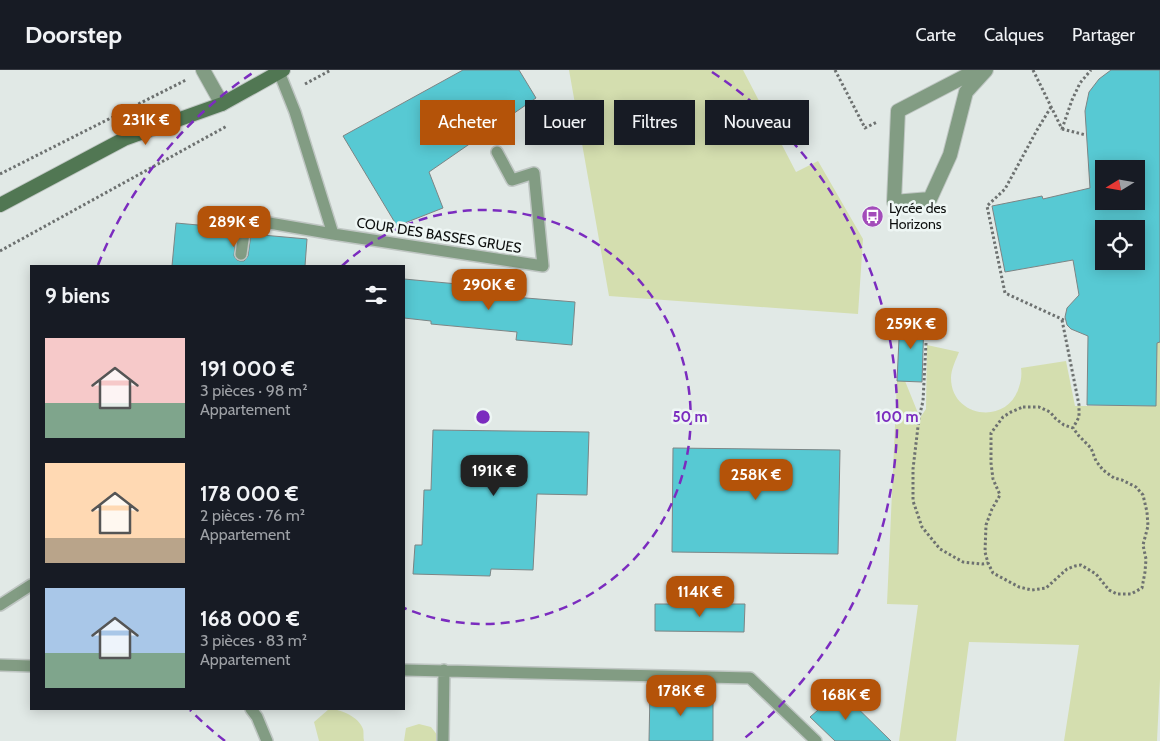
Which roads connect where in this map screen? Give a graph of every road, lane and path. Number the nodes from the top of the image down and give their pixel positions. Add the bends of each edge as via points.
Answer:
1 (331, 70) edge
2 (836, 70) edge
3 (977, 70) edge
4 (986, 70) edge
5 (1033, 70) edge
6 (1091, 70) edge
7 (281, 71) edge
8 (198, 73) edge
9 (288, 93) junction
10 (222, 104) junction
11 (1051, 107) junction
12 (898, 111) junction
13 (228, 126) dead end
14 (1062, 129) junction
15 (1086, 135) dead end
16 (497, 152) dead end
17 (0, 174) edge
18 (0, 206) edge
19 (333, 234) junction
20 (0, 251) edge
21 (241, 254) dead end
22 (926, 343) dead end
23 (1074, 428) junction
24 (988, 562) junction
25 (30, 586) edge
26 (0, 605) edge
27 (0, 665) edge
28 (30, 666) edge
29 (405, 670) edge
30 (444, 670) junction
31 (252, 710) edge
32 (267, 741) edge
33 (443, 741) edge
34 (816, 741) edge

1 - 9 path
2 - 12 path via 865,128
3 - 12 street
4 - 12 street via 966,92 950,154 930,198 894,202
5 - 11 path
6 - 14 path via 1080,83
7 - 9 lane
7 - 10 main road
8 - 10 street
8 - 17 path
9 - 19 lane
10 - 18 main road via 124,139
11 - 14 path
11 - 23 path via 1005,189 987,206 1005,293 1064,321 1079,406
13 - 20 path
14 - 15 path
16 - 19 lane, COUR DES BASSES GRUES via 512,180 534,173 543,266
19 - 21 lane, COUR DES BASSES GRUES via 246,219
22 - 24 path via 923,401 913,469 913,501 922,527 940,549 963,562
23 - 24 path via 1039,407 1023,407 1003,417 990,433 993,479 1000,495 986,525
23 - 24 path via 1091,448 1103,470 1136,487 1143,495 1148,526 1142,545 1146,559 1142,588 1131,594 1117,594 1081,565 1067,569 1046,588 1032,590 993,573
25 - 26 lane
27 - 28 lane
29 - 30 lane
30 - 33 lane
30 - 34 lane via 750,678
31 - 32 lane

